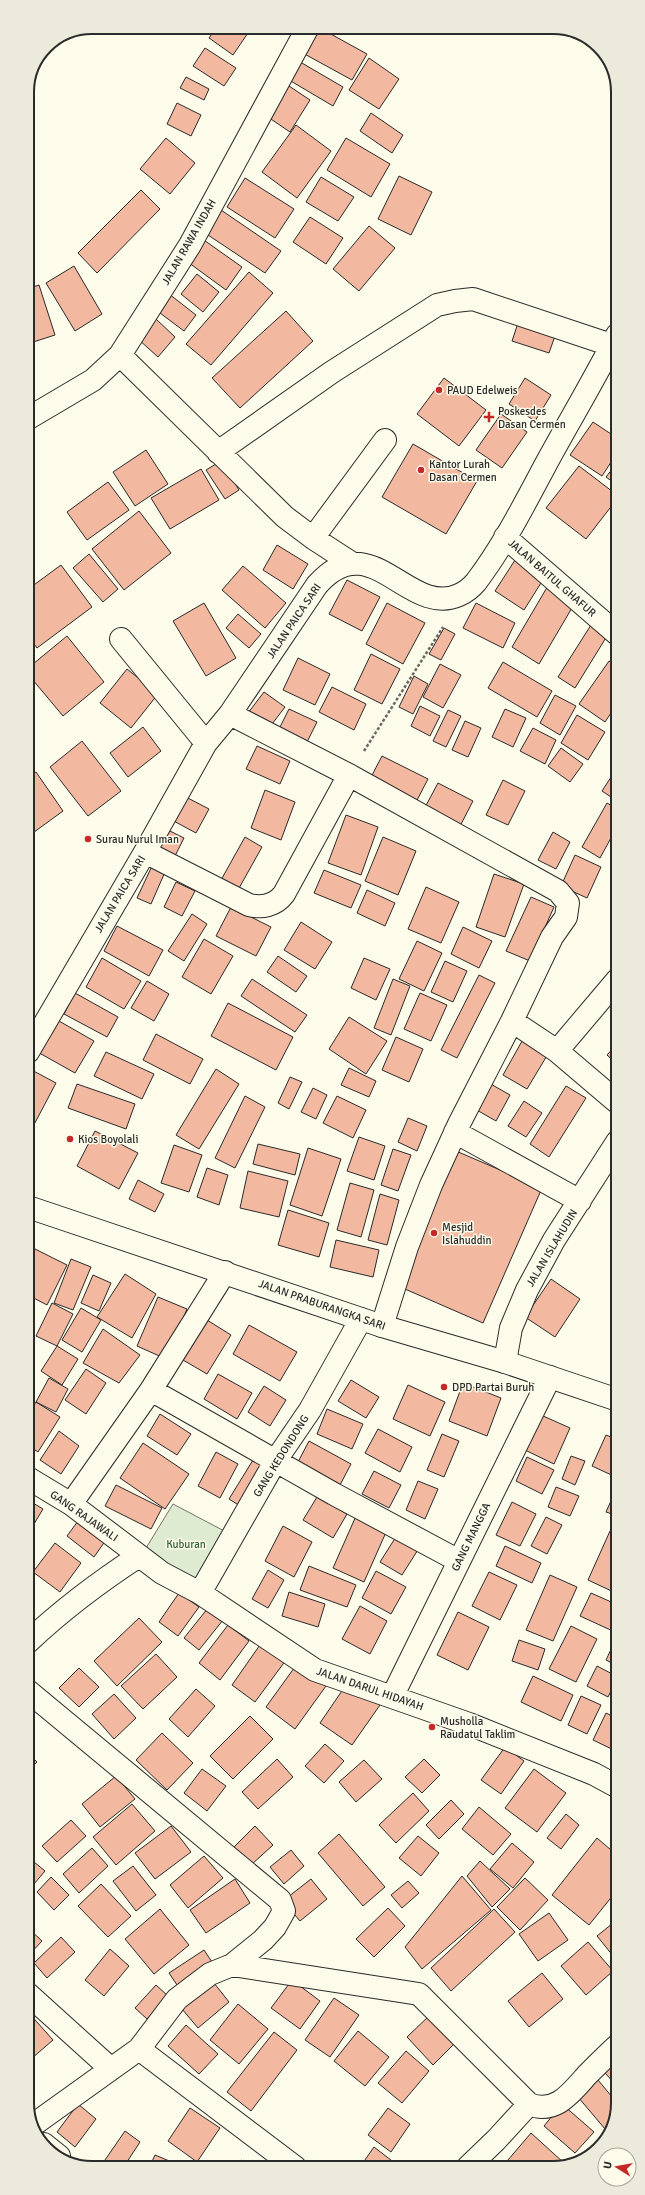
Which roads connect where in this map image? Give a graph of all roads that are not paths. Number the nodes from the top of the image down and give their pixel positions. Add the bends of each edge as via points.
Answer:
1 (304, 34) edge
2 (611, 339) edge
3 (611, 345) edge
4 (120, 355) junction
5 (34, 415) edge
6 (385, 440) dead end
7 (218, 452) junction
8 (506, 537) junction
9 (313, 538) junction
10 (353, 564) junction
11 (611, 624) edge
12 (121, 639) dead end
13 (230, 714) junction
14 (206, 743) junction
15 (349, 775) junction
16 (145, 852) junction
17 (611, 987) edge
18 (512, 1021) junction
19 (34, 1042) edge
20 (557, 1051) junction
21 (611, 1097) edge
22 (455, 1132) junction
23 (611, 1152) edge
24 (580, 1201) junction
25 (34, 1209) edge
26 (225, 1272) junction
27 (361, 1319) junction
28 (382, 1326) junction
29 (505, 1362) junction
30 (550, 1377) junction
31 (151, 1390) junction
32 (611, 1398) edge
33 (276, 1460) junction
34 (34, 1482) edge
35 (71, 1504) junction
36 (139, 1556) junction
37 (459, 1562) junction
38 (200, 1594) junction
39 (34, 1636) edge
40 (34, 1695) edge
41 (392, 1697) junction
42 (611, 1783) edge
43 (232, 1965) junction
44 (34, 1999) edge
45 (139, 2049) junction
46 (611, 2052) edge
47 (111, 2069) junction
48 (529, 2104) junction
49 (37, 2122) edge
50 (287, 2161) edge
51 (474, 2161) edge

1 - 4 street, JALAN RAWA INDAH via 190,245
2 - 7 street via 473,299 437,305 332,372
3 - 8 street, JALAN PAICA SARI
4 - 5 street, JALAN RAWA INDAH via 93,380
4 - 7 street
6 - 9 street
7 - 9 street via 285,517
8 - 10 street, JALAN PAICA SARI via 475,583 453,598 432,597 375,567
8 - 11 street, JALAN BAITUL GHAFUR
9 - 10 street
10 - 13 street, JALAN PAICA SARI via 329,573 317,585
12 - 14 street
13 - 14 street, JALAN PAICA SARI
13 - 15 street
14 - 16 street, JALAN PAICA SARI
15 - 16 street via 284,894 268,906 248,905
15 - 18 street via 558,891 567,900 566,916 552,937
16 - 19 street, JALAN PAICA SARI
17 - 20 street
18 - 20 street
18 - 22 street
20 - 21 street
22 - 24 street
22 - 28 street via 410,1240
23 - 24 street, JALAN ISLAHUDIN
24 - 29 street, JALAN ISLAHUDIN via 554,1240 527,1290 511,1328
25 - 26 street, JALAN PRABURANGKA SARI
26 - 27 street, JALAN PRABURANGKA SARI
26 - 31 street
27 - 28 street, JALAN PRABURANGKA SARI
27 - 33 street, GANG KEDONDONG via 310,1410
28 - 29 street, JALAN PRABURANGKA SARI
29 - 30 street, JALAN PRABURANGKA SARI
30 - 32 street, JALAN PRABURANGKA SARI
30 - 37 street, GANG MANGGA
31 - 33 street
31 - 35 street
33 - 37 street
33 - 38 street, GANG KEDONDONG
34 - 35 street, GANG RAJAWALI
35 - 36 street, GANG RAJAWALI
36 - 38 street, JALAN DARUL HIDAYAH via 162,1573
36 - 39 street via 99,1581
37 - 41 street, GANG MANGGA
38 - 41 street, JALAN DARUL HIDAYAH via 315,1670
40 - 43 street via 281,1902 284,1911 275,1927
41 - 42 street, JALAN DARUL HIDAYAH via 469,1724
43 - 45 street via 210,1974 177,1999
43 - 48 street via 419,1994
44 - 47 street
45 - 47 street
45 - 50 street
46 - 48 street via 570,2094 555,2105 544,2108
47 - 49 street
48 - 51 street

